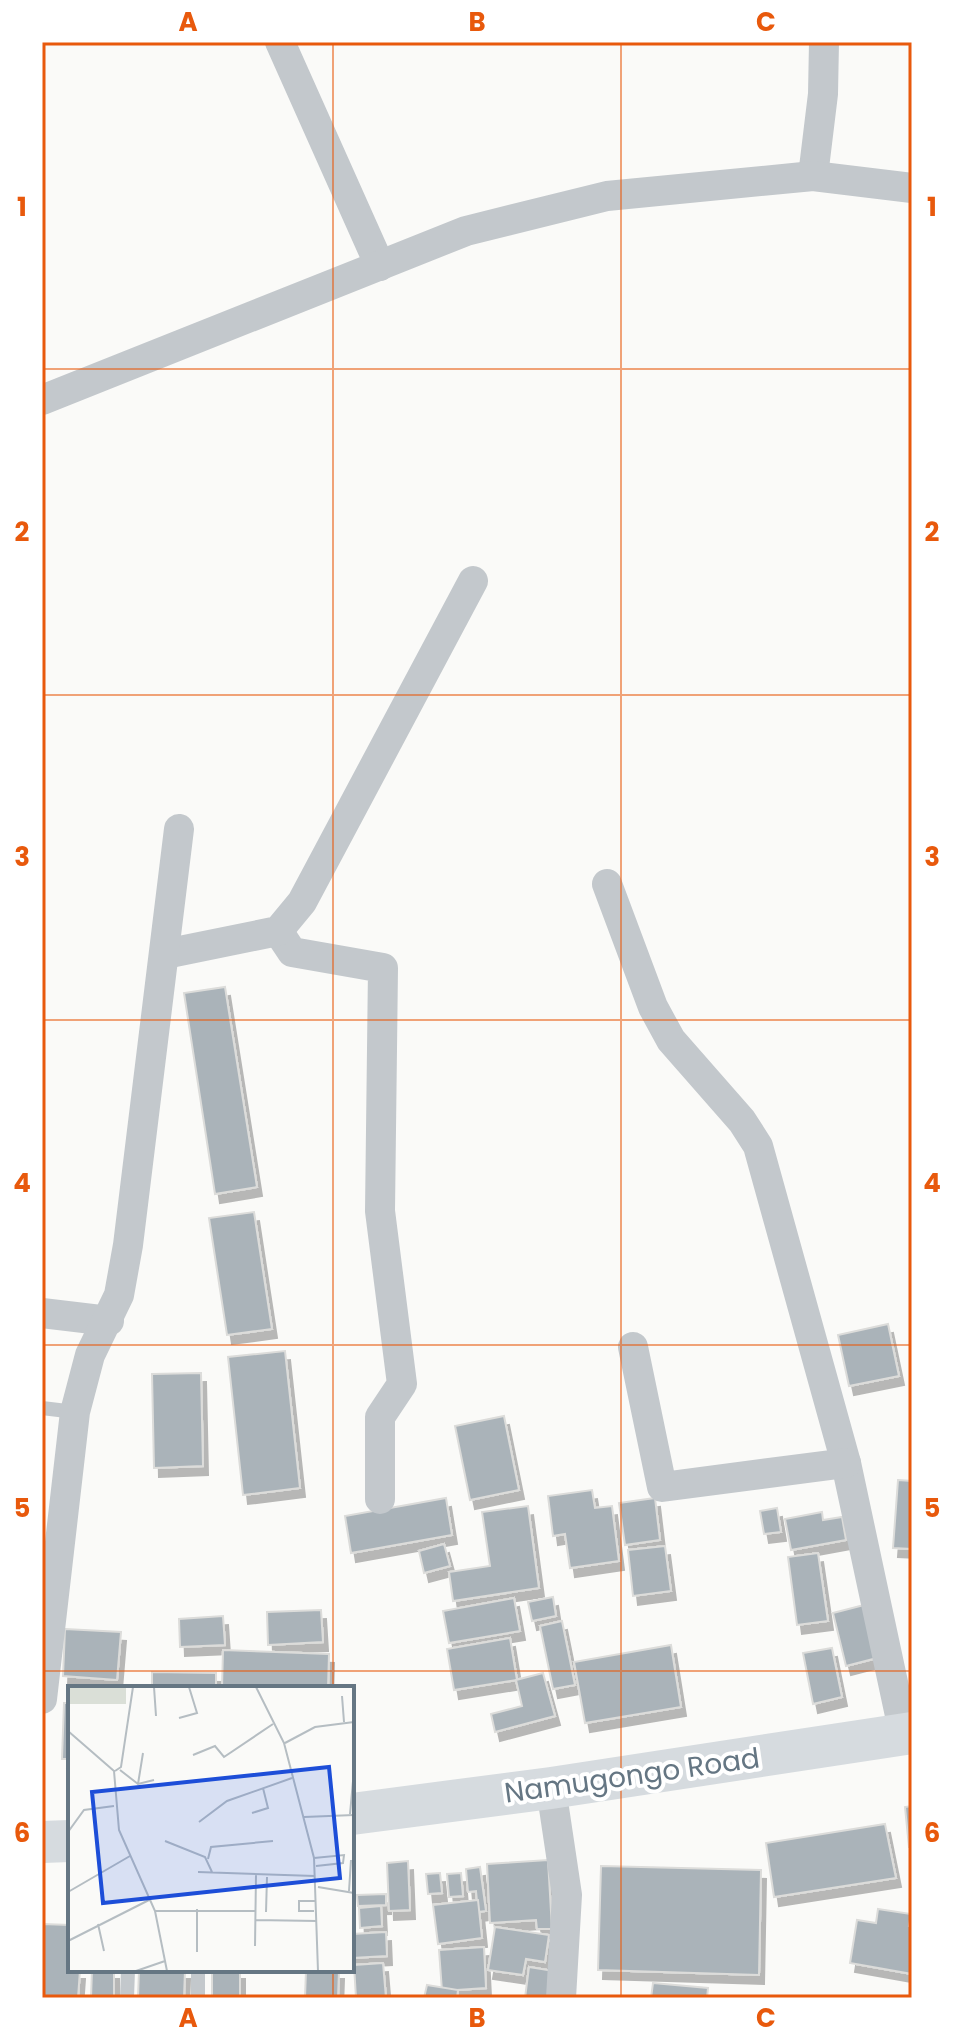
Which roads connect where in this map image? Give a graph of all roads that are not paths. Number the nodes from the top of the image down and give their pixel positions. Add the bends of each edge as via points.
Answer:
1 (280, 42) edge
2 (824, 42) edge
3 (813, 176) junction
4 (912, 188) edge
5 (380, 266) junction
6 (42, 400) edge
7 (473, 581) dead end
8 (179, 829) dead end
9 (607, 884) dead end
10 (278, 931) junction
11 (165, 954) junction
12 (42, 1313) edge
13 (109, 1321) junction
14 (633, 1347) dead end
15 (42, 1408) edge
16 (75, 1412) junction
17 (846, 1463) junction
18 (380, 1499) dead end
19 (42, 1699) edge
20 (908, 1733) edge
21 (551, 1788) junction
22 (354, 1814) edge
23 (68, 1841) edge
24 (42, 1842) edge
25 (128, 1972) edge
26 (198, 1972) edge
27 (127, 1998) edge
28 (198, 1998) edge
29 (561, 1998) edge

1 - 5 street
2 - 3 street
3 - 4 street
3 - 5 street via 607,196 466,231
5 - 6 street
7 - 10 street via 302,902
8 - 11 street
9 - 17 street via 653,1007 671,1040 758,1146
10 - 11 street
10 - 18 street via 292,952 383,968 380,1211 402,1384 380,1417
11 - 13 street via 128,1245
12 - 13 street
13 - 16 street via 90,1355
14 - 17 street via 662,1487
15 - 16 lane
16 - 19 street
17 - 20 street
20 - 21 main road, Namugongo Road
21 - 22 main road, Namugongo Road
21 - 29 street via 567,1895
23 - 24 main road
25 - 27 lane
26 - 28 lane

